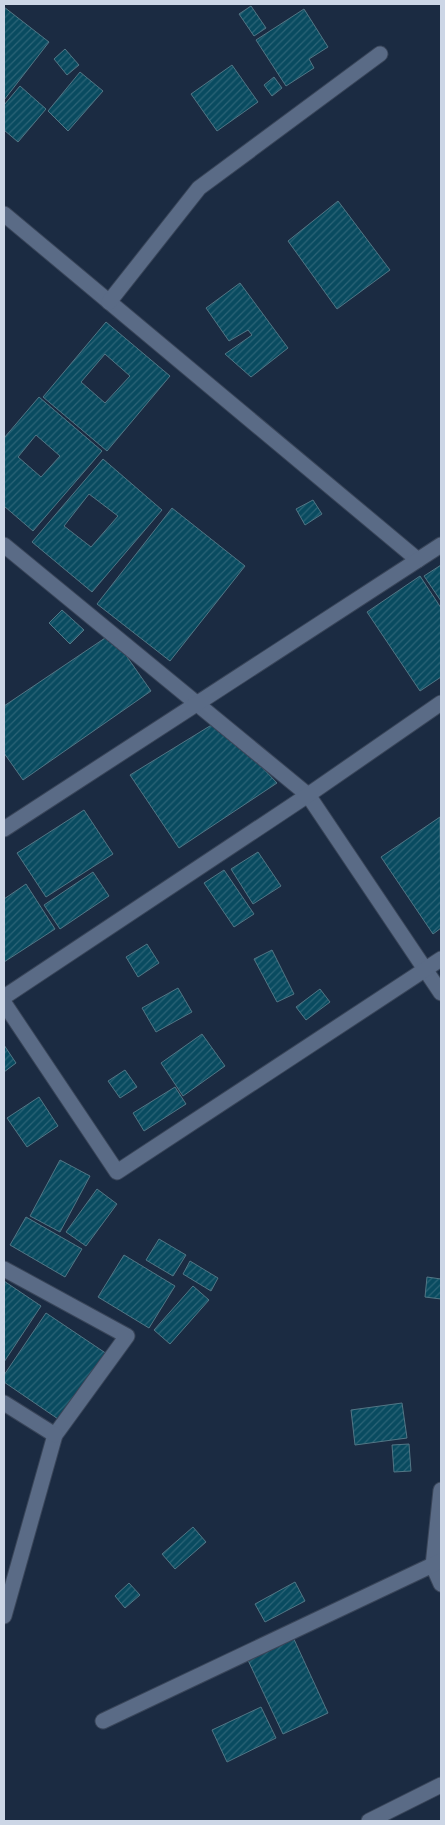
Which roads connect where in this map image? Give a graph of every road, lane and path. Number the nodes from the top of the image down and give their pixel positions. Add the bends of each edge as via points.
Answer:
1 (380, 54) dead end
2 (4, 214) edge
3 (109, 302) junction
4 (4, 545) edge
5 (441, 545) edge
6 (418, 560) junction
7 (441, 703) edge
8 (198, 704) junction
9 (308, 795) junction
10 (4, 829) edge
11 (441, 959) edge
12 (426, 969) junction
13 (441, 992) edge
14 (4, 997) edge
15 (4, 1004) edge
16 (4, 1269) edge
17 (4, 1403) edge
18 (55, 1436) junction
19 (441, 1490) edge
20 (437, 1563) edge
21 (441, 1584) edge
22 (4, 1616) edge
23 (103, 1721) dead end
24 (441, 1785) edge
25 (369, 1821) edge

1 - 3 street via 199,188
2 - 3 street
3 - 6 street
4 - 8 street
5 - 6 street
6 - 8 street
7 - 9 street
8 - 9 street
8 - 10 street
9 - 12 street
9 - 14 street
11 - 12 street
12 - 13 street
12 - 15 street via 117,1172
16 - 18 street via 127,1336
17 - 18 street
18 - 22 street
19 - 20 street
20 - 21 street
20 - 23 street
24 - 25 street

